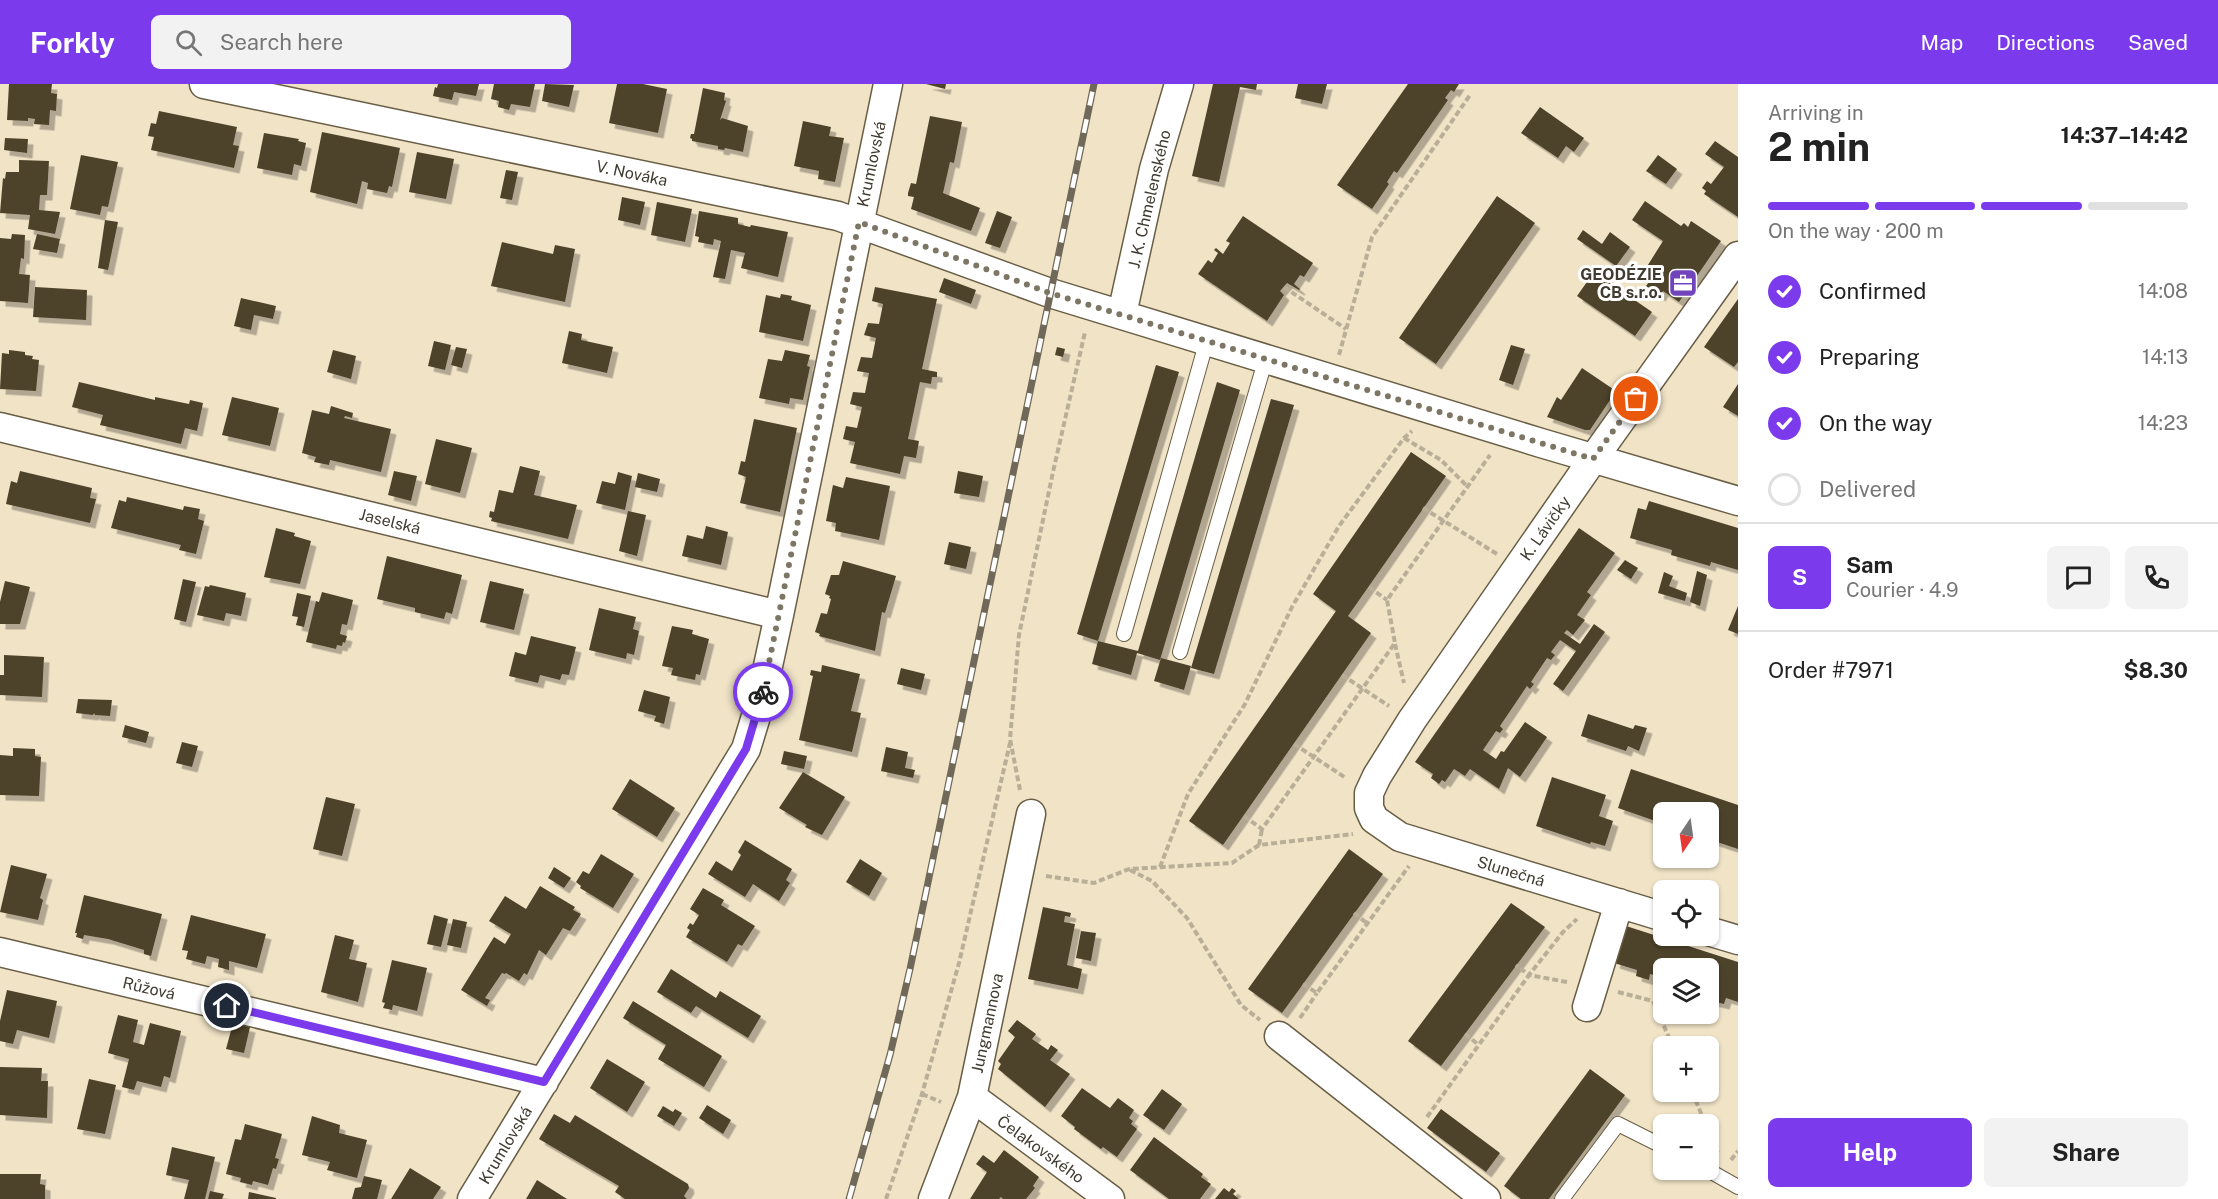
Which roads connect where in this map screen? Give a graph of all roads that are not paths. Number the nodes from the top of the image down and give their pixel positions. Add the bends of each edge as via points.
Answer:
1 (204, 84) edge
2 (888, 84) edge
3 (1179, 84) edge
4 (859, 222) junction
5 (1738, 256) edge
6 (1104, 309) junction
7 (1207, 340) junction
8 (1266, 358) junction
9 (0, 426) edge
10 (1593, 459) junction
11 (1738, 501) edge
12 (779, 615) junction
13 (1124, 634) dead end
14 (1180, 652) dead end
15 (1369, 801) joint
16 (1032, 832) road end
17 (1619, 903) junction
18 (1653, 914) edge
19 (1719, 934) edge
20 (1738, 940) edge
21 (0, 952) edge
22 (1587, 1007) dead end
23 (1279, 1036) road end
24 (544, 1082) junction
25 (972, 1097) junction
26 (1653, 1142) edge
27 (1719, 1177) edge
28 (1738, 1188) edge
29 (472, 1199) edge
30 (933, 1199) edge
31 (1110, 1199) edge
32 (1486, 1199) edge
33 (1562, 1199) edge

1 - 4 street, V. Nováka
2 - 4 street, Krumlovská
3 - 6 street, J. K. Chmelenského via 1154,170
4 - 6 street, V. Nováka
4 - 12 street, Krumlovská
5 - 10 street, K. Lávičky
6 - 7 street, V. Nováka
7 - 8 street, V. Nováka
7 - 13 lane
8 - 10 street, V. Nováka
8 - 14 lane
9 - 12 street, Jaselská
10 - 11 street, V. Nováka
10 - 15 street, K. Lávičky via 1412,720 1377,776
12 - 24 street, Krumlovská via 746,749
15 - 17 street, Slunečná via 1374,819 1400,837
16 - 25 street, Jungmannova via 1018,873
17 - 18 street, Slunečná
17 - 22 street
19 - 20 street
21 - 24 street, Růžová
23 - 32 street
24 - 29 street, Krumlovská
25 - 30 street, Jungmannova
25 - 31 street, Čelakovského
26 - 33 lane via 1618,1124
27 - 28 lane

